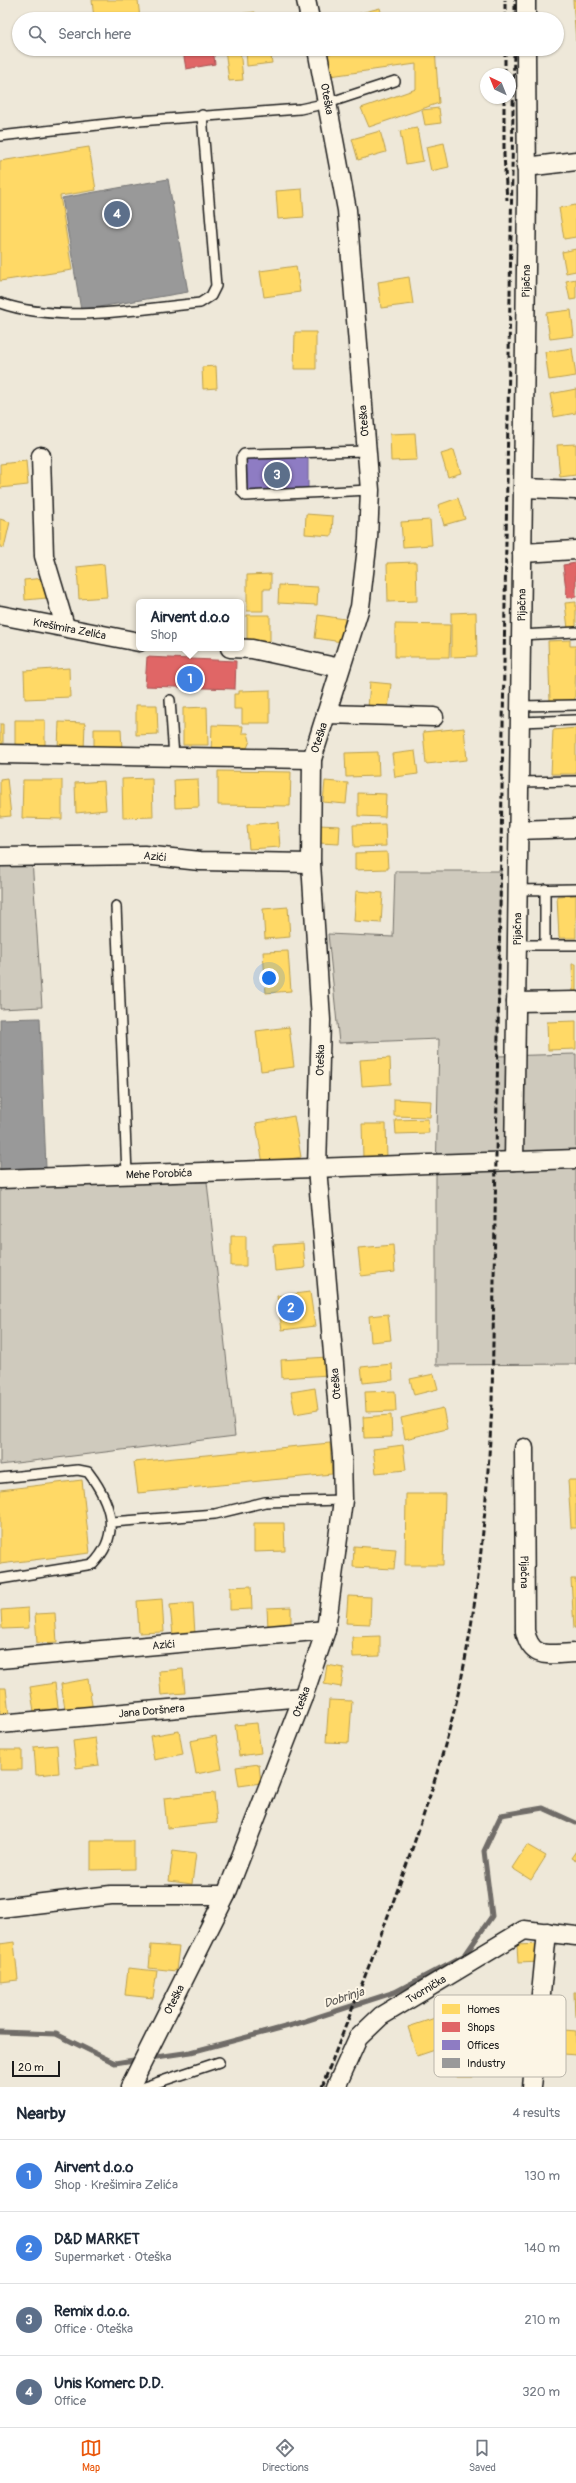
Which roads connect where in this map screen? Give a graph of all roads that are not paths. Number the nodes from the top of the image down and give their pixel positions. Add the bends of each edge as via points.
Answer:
1 (306, 0) edge
2 (526, 0) edge
3 (309, 12) edge
4 (526, 12) edge
5 (318, 56) edge
6 (526, 56) edge
7 (396, 81) dead end
8 (328, 103) junction
9 (202, 115) junction
10 (0, 136) edge
11 (576, 161) edge
12 (526, 167) junction
13 (0, 303) edge
14 (367, 451) junction
15 (41, 456) dead end
16 (523, 488) junction
17 (370, 490) junction
18 (576, 490) edge
19 (576, 550) edge
20 (522, 553) junction
21 (0, 615) edge
22 (64, 626) junction
23 (576, 632) edge
24 (521, 635) junction
25 (136, 641) edge
26 (244, 649) edge
27 (340, 668) junction
28 (170, 700) dead end
29 (576, 705) edge
30 (326, 714) junction
31 (520, 714) junction
32 (434, 717) dead end
33 (576, 720) edge
34 (0, 754) edge
35 (174, 757) junction
36 (312, 759) junction
37 (576, 781) edge
38 (519, 782) junction
39 (576, 828) edge
40 (518, 830) junction
41 (0, 857) edge
42 (310, 863) junction
43 (544, 889) junction
44 (576, 889) edge
45 (518, 890) junction
46 (116, 906) dead end
47 (517, 945) junction
48 (545, 945) junction
49 (576, 945) edge
50 (576, 1001) edge
51 (516, 1002) junction
52 (576, 1158) edge
53 (514, 1161) junction
54 (317, 1168) junction
55 (127, 1174) junction
56 (0, 1179) edge
57 (524, 1448) dead end
58 (0, 1478) edge
59 (343, 1500) junction
60 (112, 1522) junction
61 (0, 1579) edge
62 (326, 1630) junction
63 (576, 1653) edge
64 (0, 1659) edge
65 (303, 1697) junction
66 (0, 1724) edge
67 (226, 1895) junction
68 (0, 1908) edge
69 (547, 1932) junction
70 (576, 1936) edge
71 (541, 1995) edge
72 (219, 2062) dead end
73 (533, 2077) edge
74 (136, 2083) edge
75 (336, 2087) edge
76 (532, 2087) edge

1 - 3 street
2 - 4 street
5 - 8 street, Oteška
6 - 12 street, Pijačna
7 - 8 lane
8 - 9 lane via 300,108
8 - 14 street, Oteška via 347,210
9 - 10 lane
9 - 13 lane via 216,286 211,296 200,303 65,314 12,308
11 - 12 street
12 - 16 street, Pijačna
14 - 17 street, Oteška
14 - 17 lane via 244,454 241,458 242,492 246,496
15 - 22 street via 44,556
16 - 18 street
16 - 20 street, Pijačna
17 - 27 street, Oteška via 368,539 360,607
19 - 20 street
20 - 24 street, Pijačna
21 - 22 street, Krešimira Zelića
22 - 25 street, Krešimira Zelića
23 - 24 lane
24 - 31 street, Pijačna
26 - 27 street
27 - 30 street, Oteška
28 - 35 lane
29 - 31 lane
30 - 32 street
30 - 36 street, Oteška
31 - 33 lane
31 - 38 street, Pijačna
34 - 35 street
35 - 36 street
36 - 42 street, Oteška
37 - 38 lane
38 - 40 street, Pijačna
39 - 40 street
40 - 45 street, Pijačna
41 - 42 street, Azići via 144,855 200,860
42 - 54 street, Oteška via 321,1020
43 - 44 lane
43 - 45 lane
43 - 48 lane
45 - 47 street, Pijačna
46 - 55 lane
47 - 48 lane
47 - 51 street, Pijačna
48 - 49 lane
50 - 51 street
51 - 53 street, Pijačna
52 - 53 street
53 - 54 street
54 - 55 street, Mehe Porobića
54 - 59 street, Oteška via 343,1470
55 - 56 street, Mehe Porobića
57 - 63 street, Pijačna via 528,1644 535,1652
58 - 60 lane via 78,1470 88,1472 107,1502
59 - 60 lane via 265,1502 215,1514
59 - 62 street, Oteška
60 - 61 lane via 110,1536 100,1557 93,1564
62 - 64 street, Azići
62 - 65 street, Oteška
65 - 66 street, Jana Doršnera
65 - 67 street, Oteška
67 - 68 street via 111,1895
67 - 74 street, Oteška via 151,2045
69 - 70 street, Tvornička
69 - 71 street
69 - 75 street, Tvornička via 524,1930 381,2016 358,2038
72 - 74 lane
73 - 76 street

